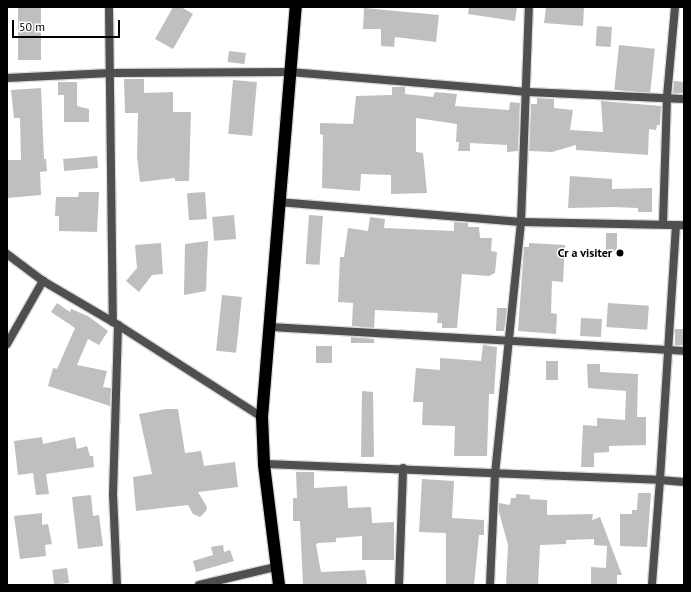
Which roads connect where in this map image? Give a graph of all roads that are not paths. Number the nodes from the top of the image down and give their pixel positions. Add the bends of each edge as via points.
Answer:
1 (109, 7) edge
2 (296, 7) edge
3 (529, 7) edge
4 (675, 7) edge
5 (290, 72) junction
6 (110, 73) junction
7 (7, 78) edge
8 (528, 92) junction
9 (667, 97) junction
10 (684, 99) edge
11 (278, 202) junction
12 (521, 222) junction
13 (663, 224) junction
14 (680, 225) edge
15 (7, 254) edge
16 (43, 281) junction
17 (115, 324) junction
18 (270, 328) junction
19 (507, 341) junction
20 (7, 344) edge
21 (667, 349) junction
22 (684, 351) edge
23 (262, 417) junction
24 (264, 464) junction
25 (403, 468) junction
26 (495, 474) junction
27 (660, 480) junction
28 (684, 482) edge
29 (276, 567) junction
30 (117, 585) edge
31 (200, 585) edge
32 (279, 585) edge
33 (399, 585) edge
34 (490, 585) edge
35 (652, 585) edge

1 - 6 street
2 - 5 highway
3 - 8 street
4 - 9 street
5 - 6 street
5 - 8 street
5 - 11 highway
6 - 7 street
6 - 17 street
8 - 9 street
8 - 12 street
9 - 10 street
9 - 13 street
11 - 12 street
11 - 18 highway
12 - 13 street
12 - 19 street
13 - 14 street
14 - 21 street
15 - 16 street
16 - 17 street
16 - 20 street
17 - 23 street
17 - 30 street via 113,495
18 - 19 street
18 - 23 highway
19 - 21 street
19 - 26 street
21 - 22 street
21 - 27 street
23 - 24 highway
24 - 25 street
24 - 29 highway
25 - 26 street
25 - 33 street
26 - 27 street
26 - 34 street
27 - 28 street
27 - 35 street
29 - 31 street
29 - 32 highway

